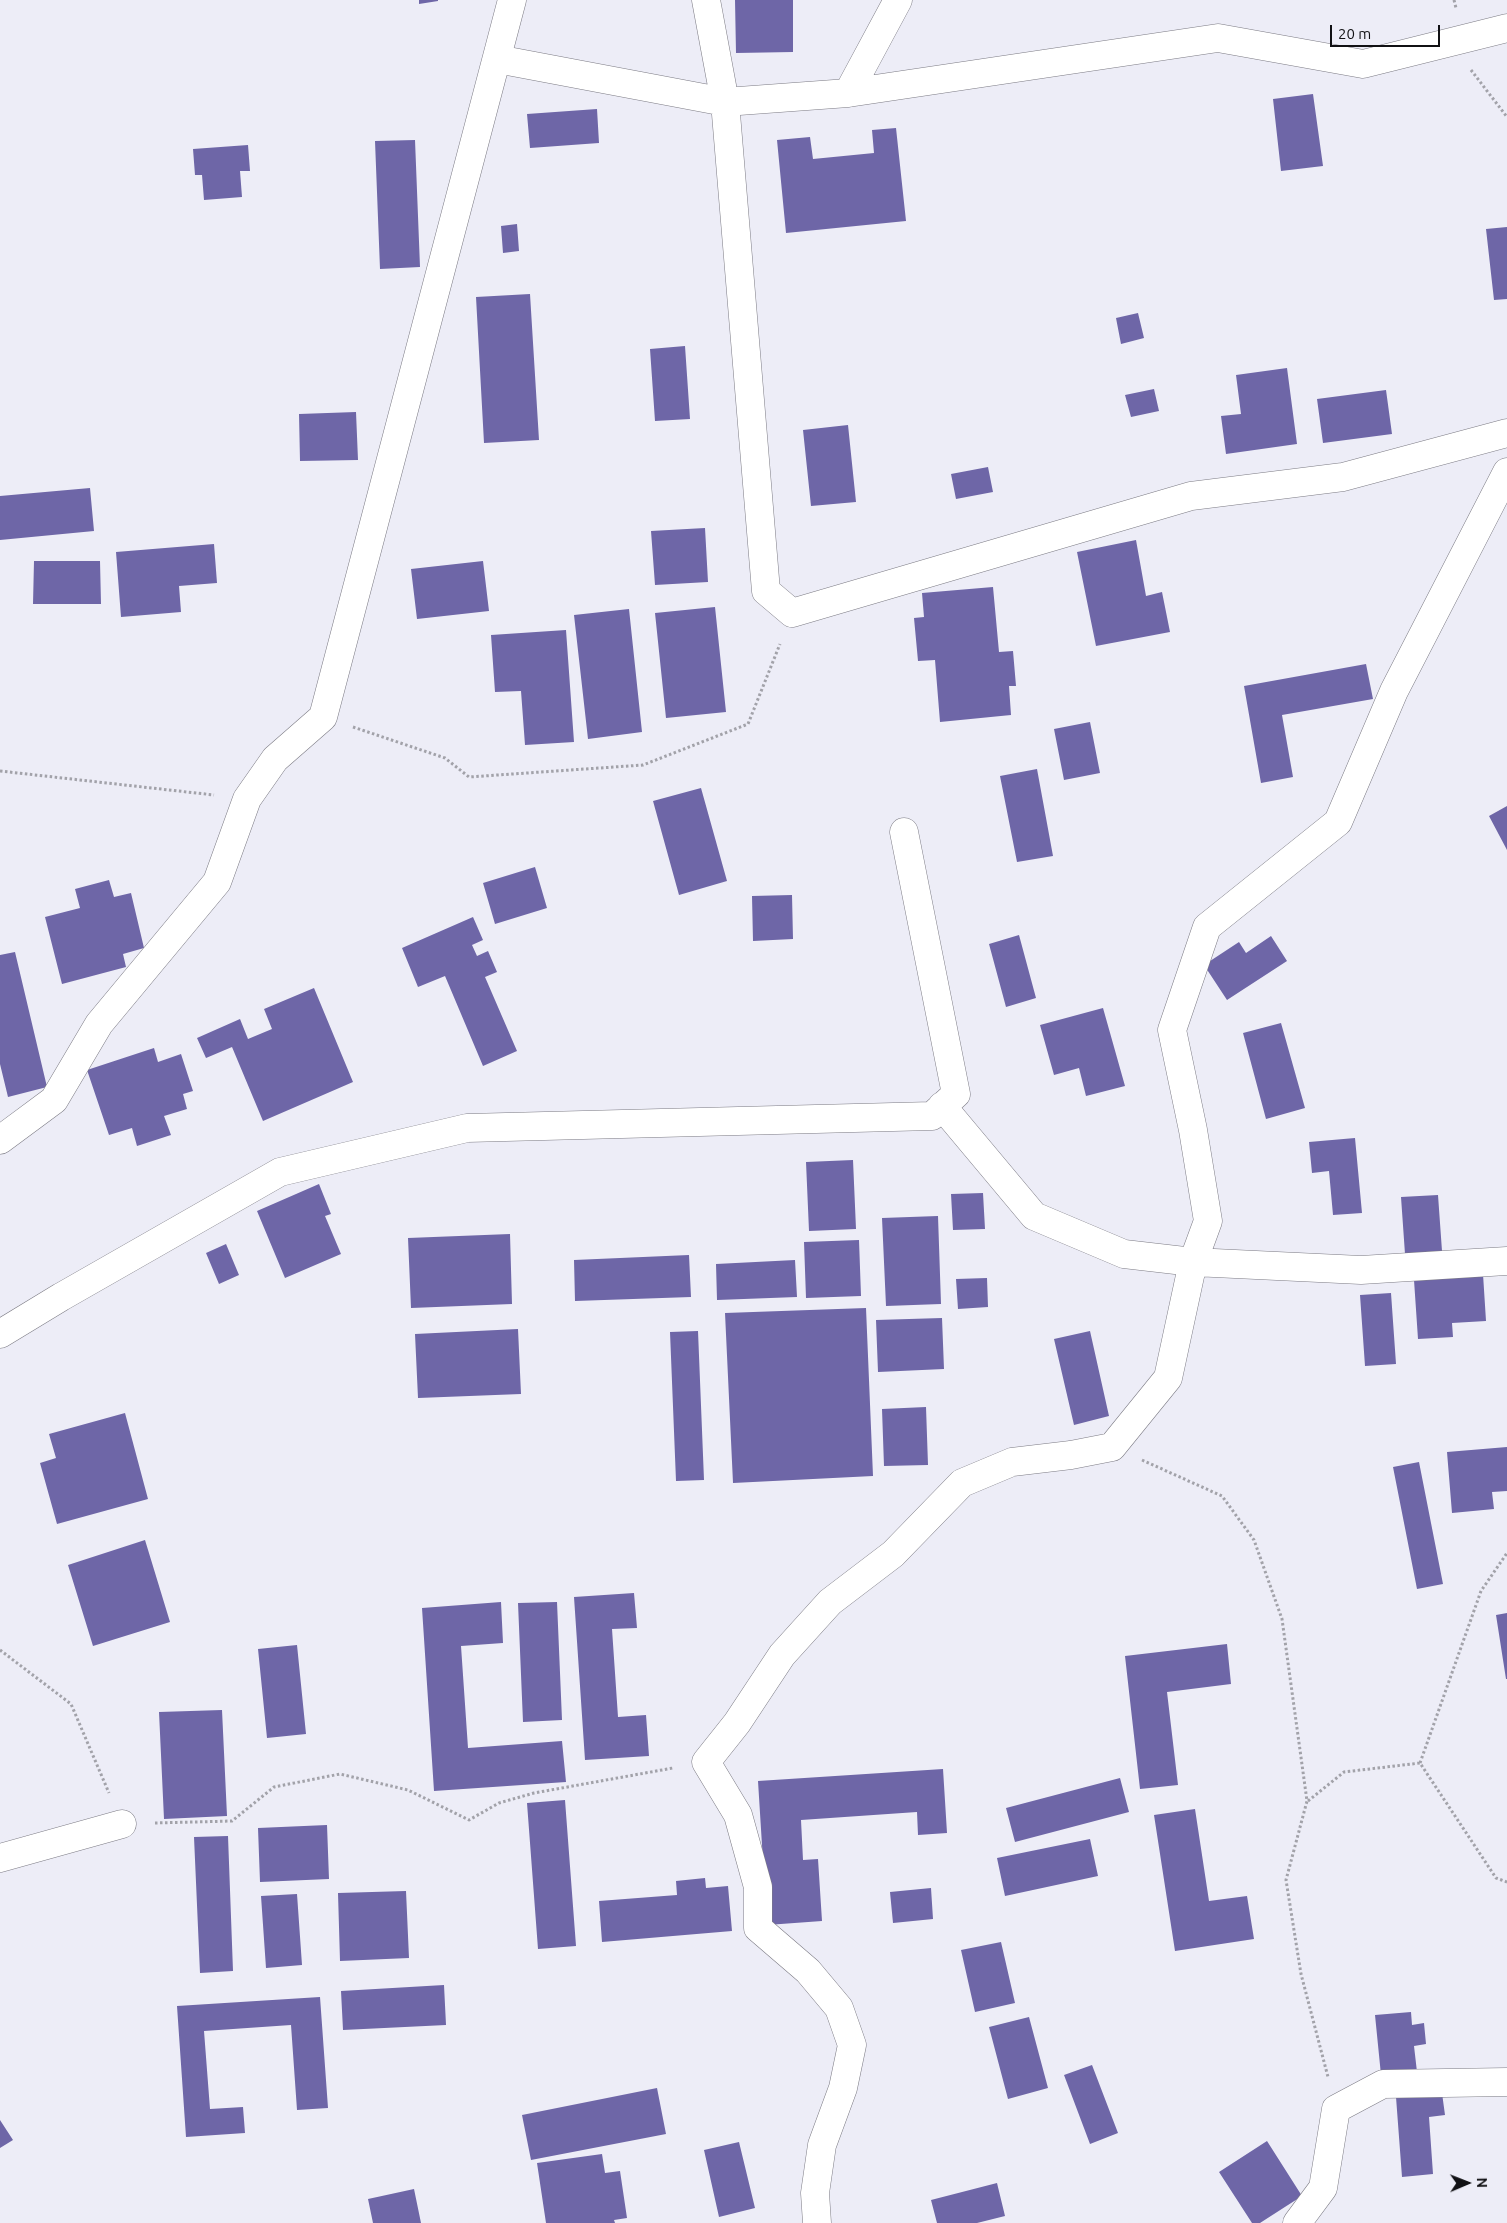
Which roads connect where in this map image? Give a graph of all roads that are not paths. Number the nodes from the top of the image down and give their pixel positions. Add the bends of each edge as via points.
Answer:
1 (512, 0) edge
2 (706, 0) edge
3 (898, 0) edge
4 (1507, 28) edge
5 (497, 59) junction
6 (848, 93) junction
7 (726, 102) junction
8 (1507, 433) edge
9 (1507, 472) edge
10 (904, 832) dead end
11 (942, 1106) junction
12 (0, 1140) edge
13 (1507, 1261) edge
14 (1193, 1262) junction
15 (0, 1334) edge
16 (122, 1824) road end
17 (0, 1858) edge
18 (1507, 2082) edge
19 (817, 2223) edge
20 (1297, 2223) edge

1 - 5 street
2 - 7 street
3 - 6 street
4 - 6 street via 1363,64 1218,38
5 - 7 street
5 - 12 street via 323,718 275,758 246,799 217,882 100,1024 54,1100
6 - 7 street
7 - 8 street via 766,591 792,613 1191,496 1343,477
9 - 14 street via 1394,691 1338,822 1207,927 1172,1030 1208,1221
10 - 11 street via 956,1094
11 - 14 street via 1034,1216 1124,1254
11 - 15 street via 932,1116 467,1128 280,1172
13 - 14 street via 1361,1270
14 - 19 street via 1168,1378 1112,1447 1012,1462 962,1483 893,1554 830,1602 782,1655 737,1723 706,1762 738,1815 758,1886 758,1928 808,1971 839,2008 852,2045 843,2088 822,2145 815,2193
16 - 17 street
18 - 20 street via 1383,2084 1336,2109 1323,2188

